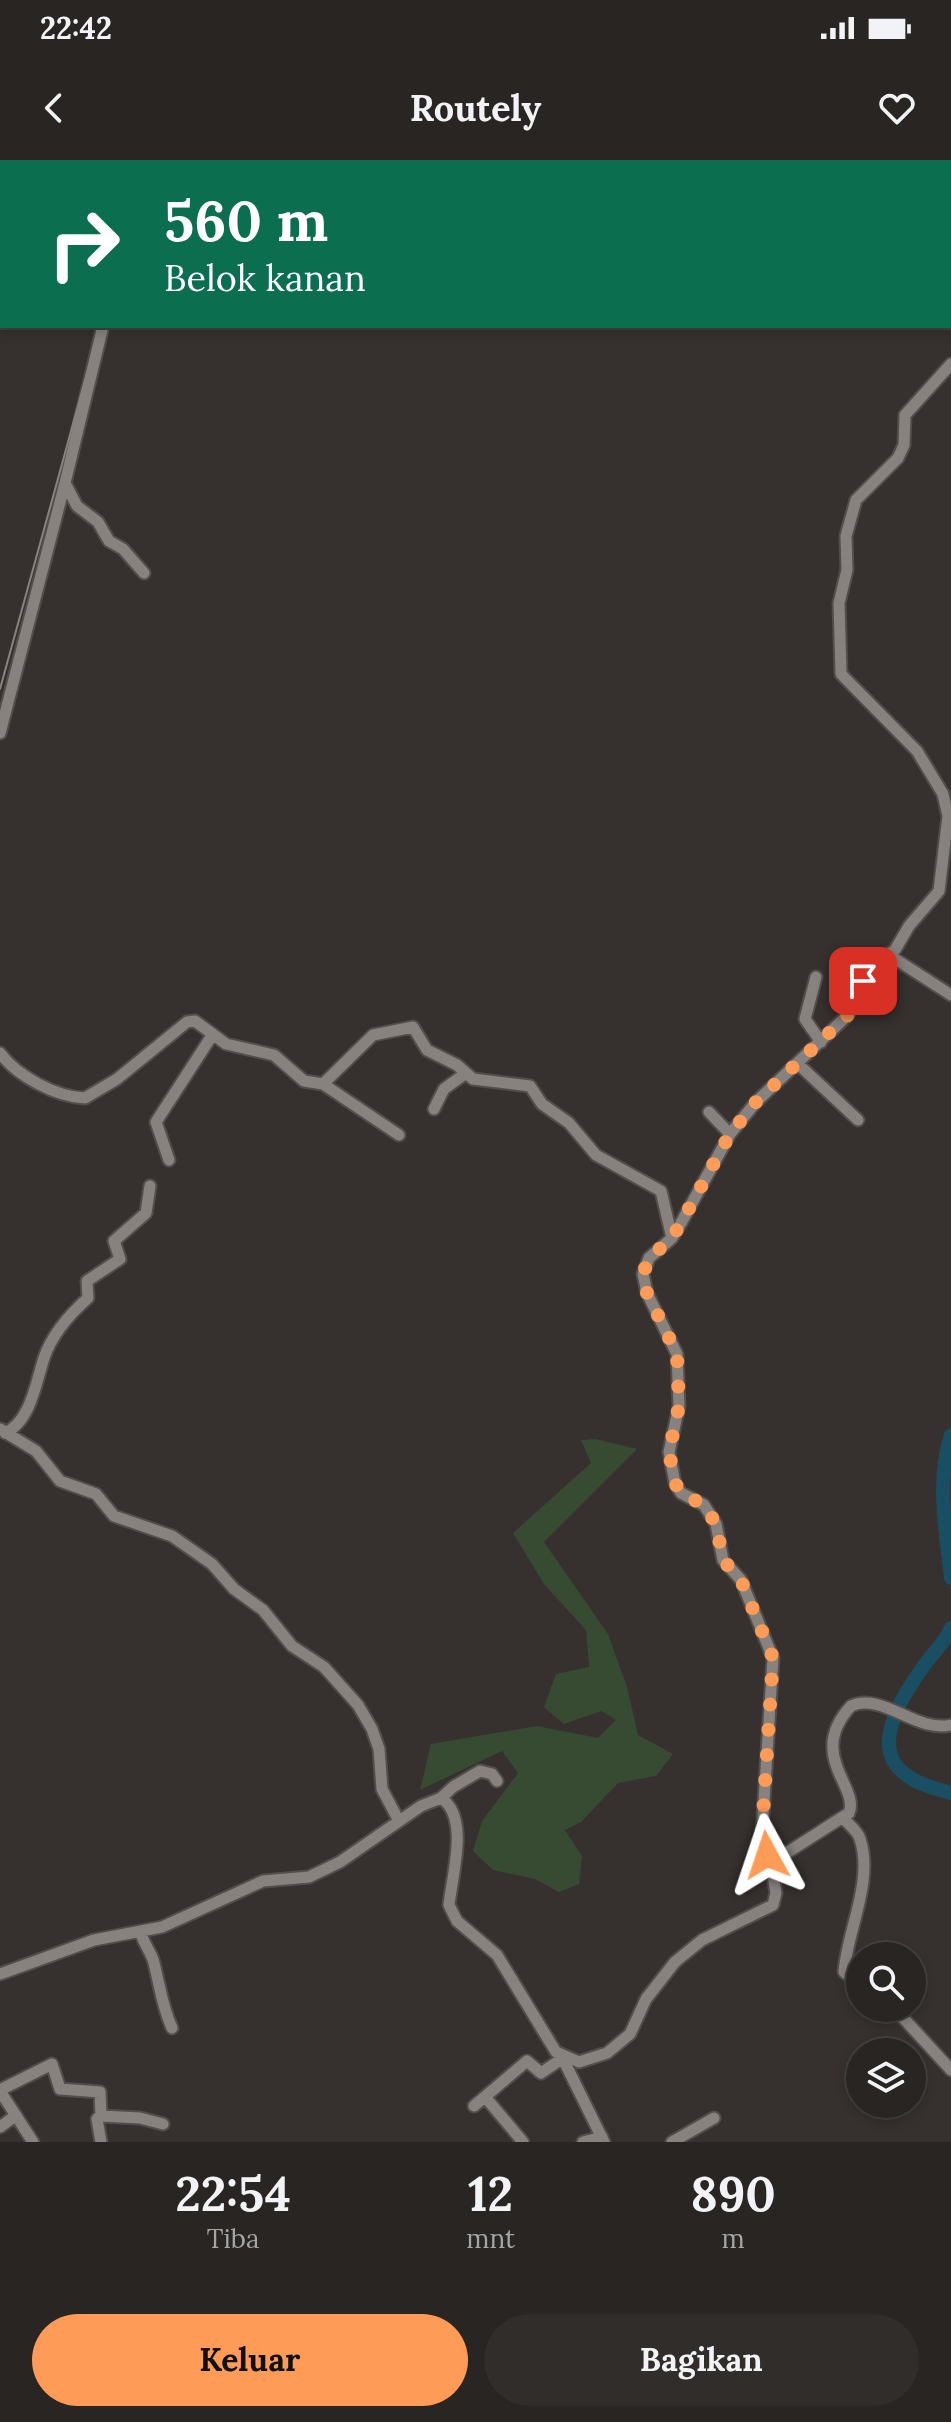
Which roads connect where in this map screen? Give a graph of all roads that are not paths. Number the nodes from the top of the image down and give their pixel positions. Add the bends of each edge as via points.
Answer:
1 (103, 328) edge
2 (951, 364) edge
3 (65, 483) junction
4 (144, 573) dead end
5 (0, 733) edge
6 (889, 955) junction
7 (816, 977) dead end
8 (951, 995) edge
9 (213, 1034) junction
10 (821, 1042) junction
11 (0, 1053) edge
12 (798, 1064) junction
13 (466, 1073) junction
14 (323, 1084) junction
15 (434, 1109) dead end
16 (709, 1112) dead end
17 (858, 1120) dead end
18 (730, 1134) junction
19 (399, 1135) dead end
20 (169, 1160) dead end
21 (150, 1186) dead end
22 (672, 1238) junction
23 (3, 1431) edge
24 (951, 1725) edge
25 (497, 1781) dead end
26 (432, 1802) junction
27 (844, 1819) junction
28 (399, 1821) junction
29 (771, 1863) junction
30 (141, 1933) junction
31 (850, 1942) edge
32 (0, 1974) edge
33 (907, 2022) edge
34 (172, 2028) dead end
35 (563, 2057) junction
36 (951, 2070) edge
37 (0, 2090) edge
38 (486, 2098) junction
39 (474, 2106) dead end
40 (101, 2115) junction
41 (15, 2116) junction
42 (714, 2118) dead end
43 (163, 2124) dead end
44 (0, 2127) edge
45 (603, 2140) edge
46 (33, 2142) edge
47 (101, 2142) edge
48 (523, 2142) edge
49 (583, 2142) edge
50 (672, 2142) edge

1 - 3 street
2 - 6 street via 905,415 903,450 858,496 846,536 847,570 839,603 841,674 917,751 948,812 939,891
3 - 4 street via 77,506
3 - 5 street
6 - 8 street
6 - 10 street via 872,965 855,1004
7 - 10 street via 805,1019
9 - 11 street via 195,1021 187,1022 85,1098 65,1095 31,1078
9 - 14 street via 233,1046 274,1055 304,1081
9 - 20 street via 156,1122
10 - 12 street
12 - 17 street
12 - 18 street
13 - 14 street via 431,1054 410,1026 373,1035
13 - 15 street via 444,1089
13 - 22 street via 489,1084 530,1086 596,1155 661,1191
14 - 19 street
16 - 18 street
18 - 22 street
21 - 23 street via 146,1213 113,1242 120,1259 87,1281 88,1298 66,1319 45,1355 41,1377 19,1423
22 - 29 street via 649,1258 643,1274 677,1354 679,1406 669,1456 679,1490 704,1505 716,1524 723,1560 741,1580 773,1658 762,1832
23 - 28 street via 36,1451 60,1481 96,1494 114,1516 172,1536 212,1564 237,1592 263,1610 292,1646 324,1667 372,1729 382,1789
24 - 27 street via 932,1726 855,1704 838,1724 833,1744 835,1767 852,1804
25 - 26 street via 480,1771
26 - 28 street
26 - 35 street via 454,1809 459,1828 451,1911 497,1955 550,2045
27 - 29 street
27 - 31 street via 861,1839 862,1861
28 - 30 street via 309,1877 263,1881
29 - 35 street via 776,1900 769,1909 702,1940 675,1962 646,1999 630,2034 607,2053 585,2061
30 - 32 street via 94,1940
30 - 34 street
33 - 36 street
35 - 38 street via 541,2073 527,2061
35 - 45 street
37 - 40 street via 52,2064 60,2089 100,2092
37 - 41 street
38 - 39 street
38 - 48 street
40 - 43 street
40 - 47 street
41 - 44 street
41 - 46 street
42 - 50 street
45 - 49 street

